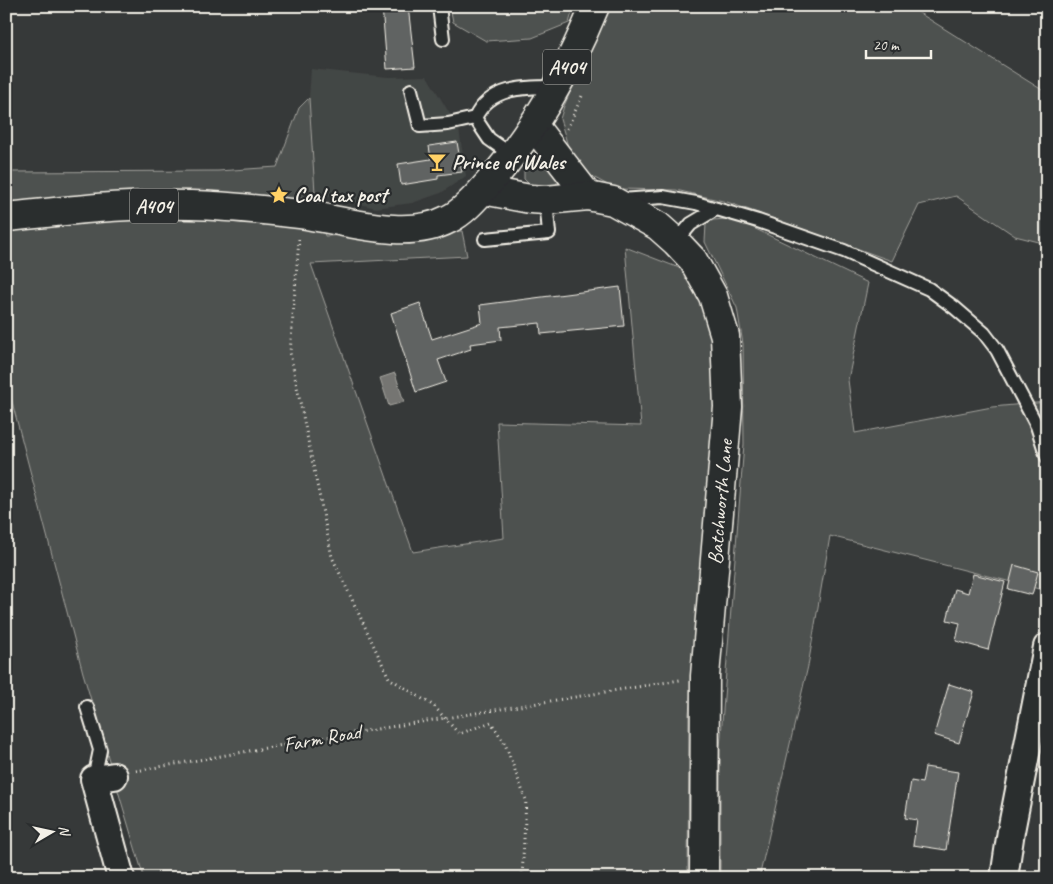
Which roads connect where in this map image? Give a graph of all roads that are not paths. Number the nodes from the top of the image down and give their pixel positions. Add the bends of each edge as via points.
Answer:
1 (439, 6) edge
2 (595, 6) edge
3 (443, 39) dead end
4 (557, 86) junction
5 (411, 90) dead end
6 (474, 118) junction
7 (534, 126) junction
8 (513, 156) junction
9 (482, 190) junction
10 (600, 198) junction
11 (546, 200) junction
12 (716, 209) junction
13 (6, 217) edge
14 (485, 239) dead end
15 (676, 242) junction
16 (1047, 457) edge
17 (1047, 647) edge
18 (86, 707) dead end
19 (104, 777) joint
20 (121, 878) edge
21 (704, 878) edge
22 (1004, 878) edge

1 - 3 lane
2 - 4 street, A404
4 - 6 lane via 522,87 497,94 481,106
4 - 7 street, A404
5 - 6 lane via 420,126
6 - 8 lane via 489,139
7 - 8 street, A404
7 - 10 street, Batchworth Lane
8 - 9 street, A404
9 - 11 street
9 - 13 street, A404 via 449,220 419,227 382,228 302,214 191,205 110,206
10 - 11 street
10 - 12 lane via 663,197
10 - 15 street, Batchworth Lane via 658,226
11 - 14 lane via 549,233
12 - 15 lane via 691,224
12 - 16 lane via 844,251 929,289 956,308 984,333 997,350 1036,426
15 - 21 street, Batchworth Lane via 698,268 713,296 725,336 727,369 728,407 705,676
17 - 22 street
18 - 19 lane via 100,750
19 - 20 street

